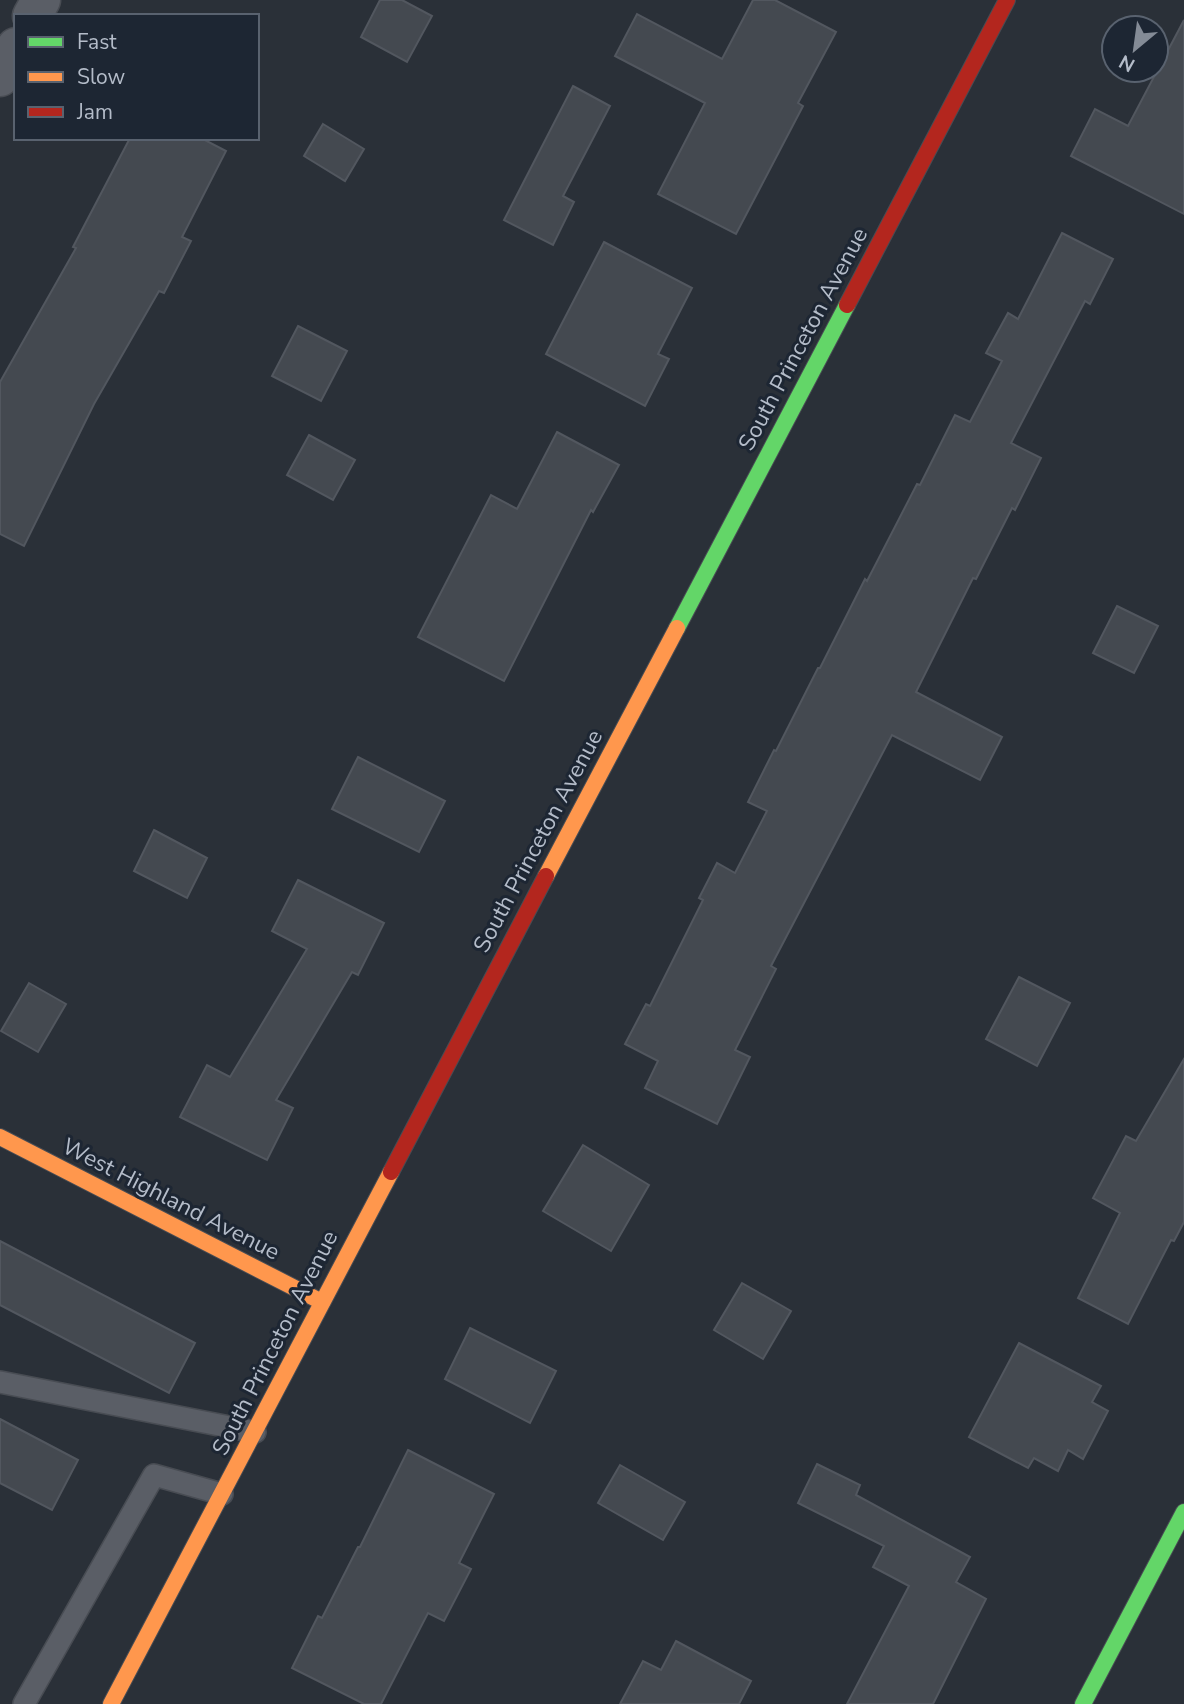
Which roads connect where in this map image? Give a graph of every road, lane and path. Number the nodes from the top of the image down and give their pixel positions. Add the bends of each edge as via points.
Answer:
1 (1007, 0) edge
2 (14, 51) edge
3 (0, 77) edge
4 (0, 1137) edge
5 (322, 1302) junction
6 (0, 1382) edge
7 (255, 1432) junction
8 (222, 1494) junction
9 (1184, 1512) edge
10 (24, 1704) edge
11 (111, 1704) edge
12 (1083, 1704) edge

1 - 5 street, South Princeton Avenue
2 - 3 street
4 - 5 street, West Highland Avenue
5 - 7 street, South Princeton Avenue
6 - 7 lane
7 - 8 street, South Princeton Avenue
8 - 10 lane via 154,1475
8 - 11 street, South Princeton Avenue
9 - 12 street

